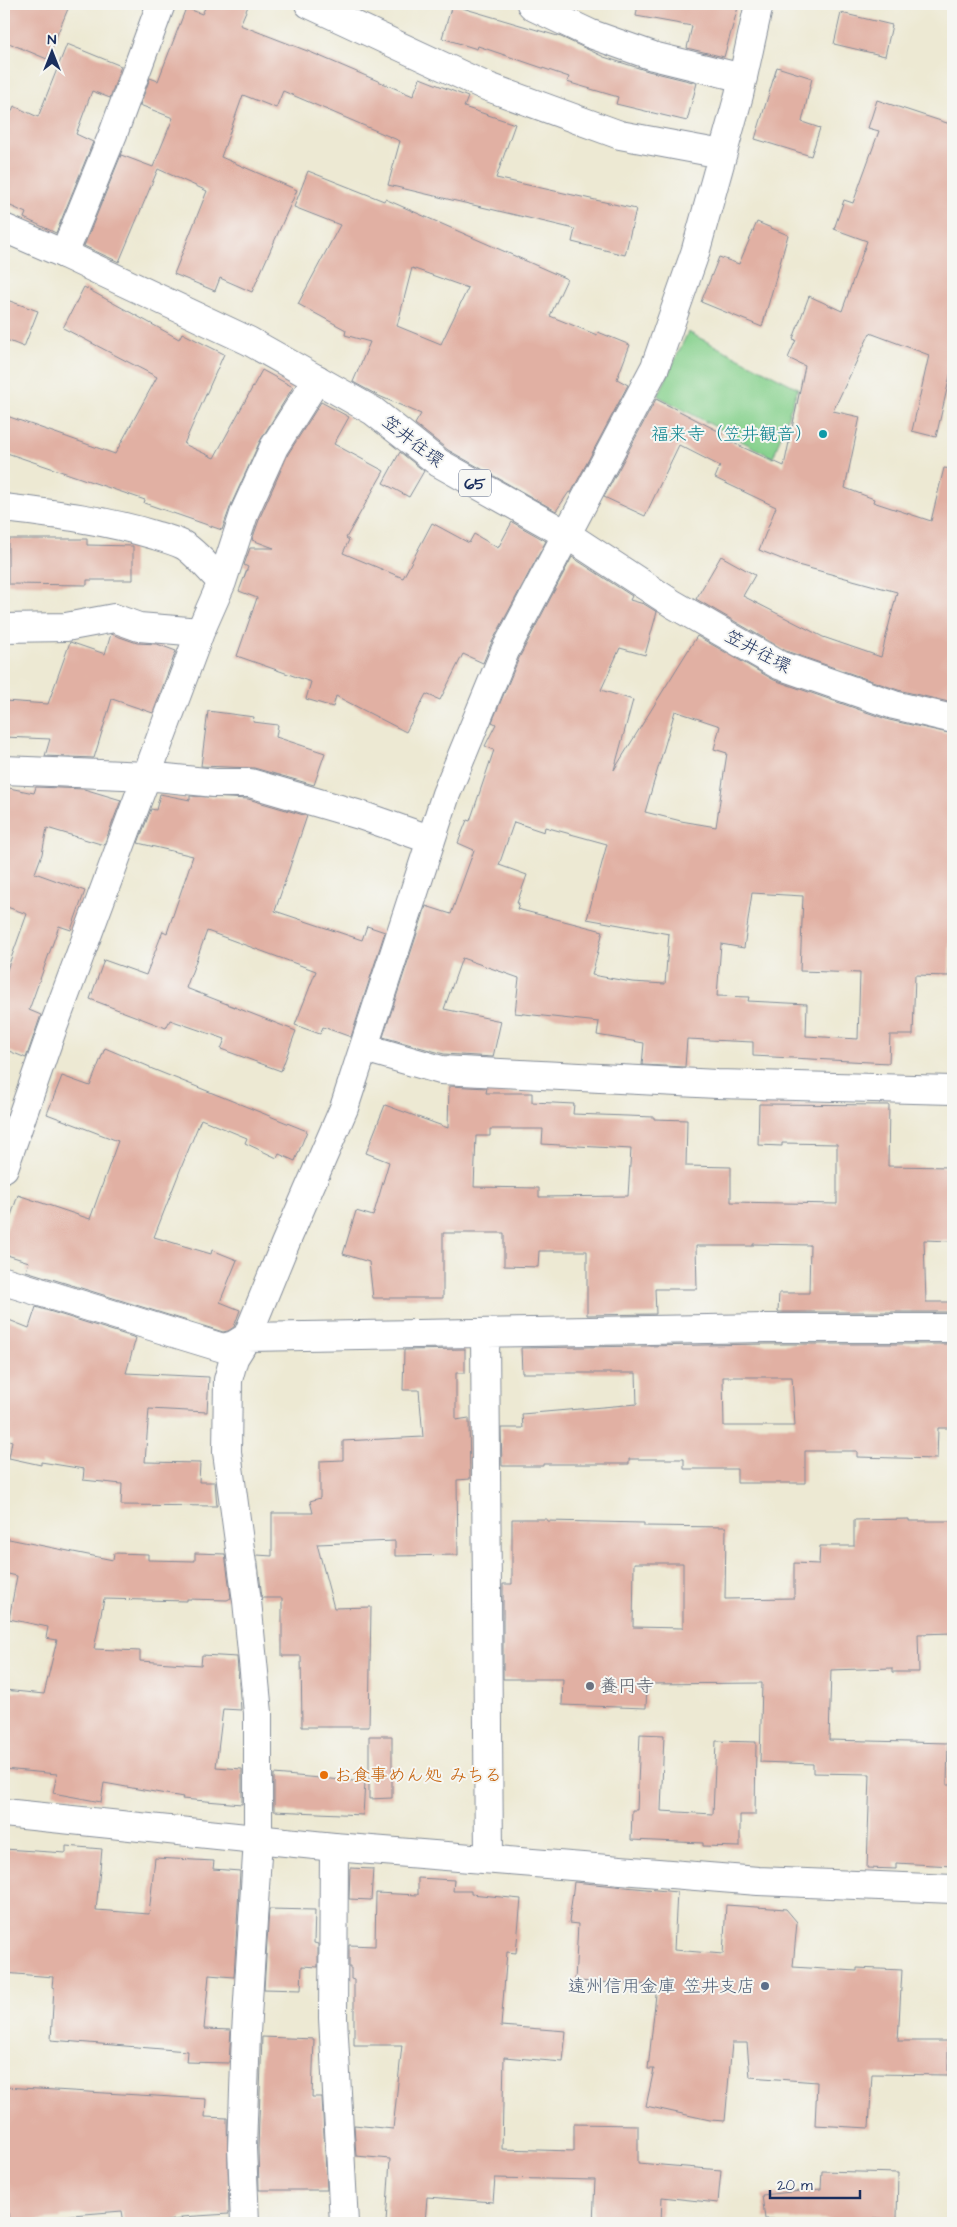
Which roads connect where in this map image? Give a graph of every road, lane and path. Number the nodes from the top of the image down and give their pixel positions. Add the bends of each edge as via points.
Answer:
1 (161, 4) edge
2 (310, 4) edge
3 (531, 4) edge
4 (759, 4) edge
5 (743, 78) junction
6 (722, 154) junction
7 (4, 228) edge
8 (64, 254) junction
9 (317, 379) junction
10 (4, 508) edge
11 (566, 534) junction
12 (222, 582) junction
13 (4, 628) edge
14 (200, 632) junction
15 (953, 719) edge
16 (4, 770) edge
17 (147, 776) junction
18 (430, 840) junction
19 (365, 1048) junction
20 (953, 1090) edge
21 (4, 1168) edge
22 (4, 1281) edge
23 (953, 1328) edge
24 (485, 1333) junction
25 (247, 1337) junction
26 (4, 1813) edge
27 (258, 1840) junction
28 (334, 1847) junction
29 (489, 1859) junction
30 (953, 1889) edge
31 (245, 2223) edge
32 (344, 2223) edge

1 - 8 street
2 - 6 street via 492,88 620,135
3 - 5 street via 591,34 653,56
4 - 5 street
5 - 6 street
6 - 11 street via 695,253 655,367
7 - 8 street, 笠井往環 / 65
8 - 9 street, 笠井往環 / 65 via 249,341
9 - 11 street, 笠井往環 / 65 via 373,410 438,463
9 - 12 street via 274,447 245,511
10 - 12 street via 106,524 169,540 184,546
11 - 15 street, 笠井往環 / 65 via 673,604 779,665 894,705
11 - 18 street via 505,651
12 - 14 street
13 - 14 street via 66,627 114,618 139,627
14 - 17 street
16 - 17 street
17 - 18 street via 264,786
17 - 21 street
18 - 19 street
19 - 20 street via 441,1070 717,1084
19 - 25 street via 344,1108
22 - 25 street via 224,1348
23 - 24 street
24 - 25 street
24 - 29 street
25 - 27 street via 234,1358 228,1380 227,1452 258,1713
26 - 27 street
27 - 28 street
27 - 31 street via 243,2091
28 - 29 street
28 - 32 street via 333,2018
29 - 30 street via 758,1881

